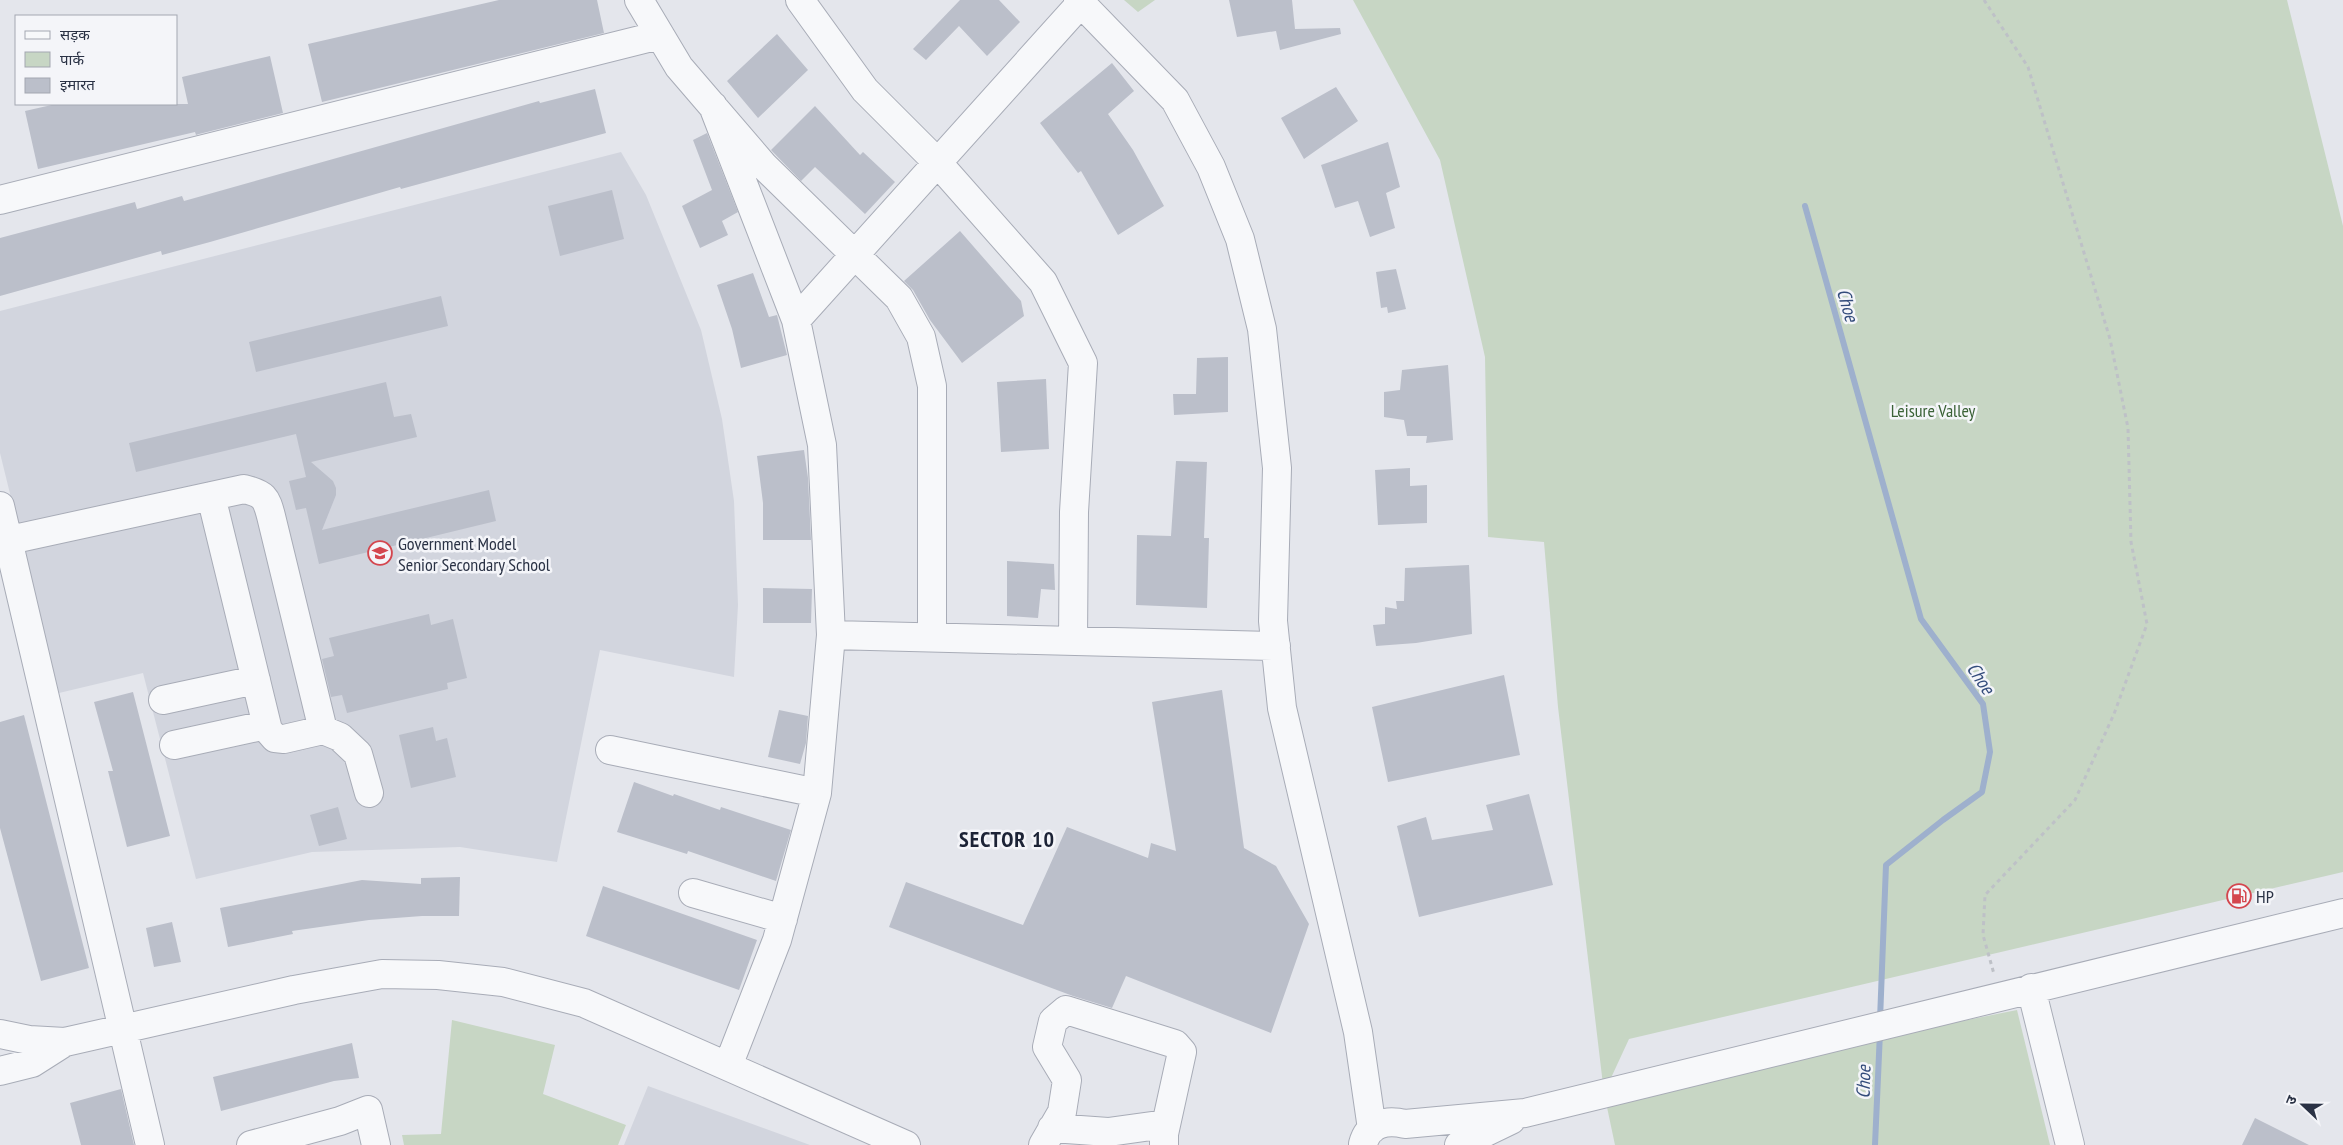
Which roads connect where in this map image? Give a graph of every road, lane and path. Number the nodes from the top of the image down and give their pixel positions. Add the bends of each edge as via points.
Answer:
1 (639, 0) edge
2 (800, 0) edge
3 (1984, 0) edge
4 (1080, 1) edge
5 (660, 35) junction
6 (713, 106) junction
7 (937, 162) junction
8 (0, 200) edge
9 (854, 254) junction
10 (796, 320) junction
11 (211, 496) junction
12 (0, 506) edge
13 (4, 540) edge
14 (831, 635) junction
15 (932, 637) junction
16 (1073, 641) junction
17 (1276, 646) junction
18 (256, 680) junction
19 (163, 700) dead end
20 (266, 725) junction
21 (323, 730) junction
22 (174, 745) dead end
23 (610, 750) dead end
24 (818, 793) junction
25 (369, 794) dead end
26 (693, 893) dead end
27 (2343, 913) edge
28 (783, 919) junction
29 (2031, 988) junction
30 (2000, 996) junction
31 (122, 1029) junction
32 (0, 1034) edge
33 (0, 1047) edge
34 (31, 1052) junction
35 (728, 1066) junction
36 (0, 1071) edge
37 (0, 1087) edge
38 (1526, 1113) junction
39 (1165, 1135) edge
40 (1381, 1135) edge
41 (1047, 1136) edge
42 (150, 1145) edge
43 (251, 1145) edge
44 (376, 1145) edge
45 (906, 1145) edge
46 (1459, 1145) edge
47 (2070, 1145) edge

1 - 5 street
2 - 7 street via 865,90
3 - 30 path via 2028,67 2110,339 2128,428 2131,542 2147,624 2114,714 2075,800 1985,896 1983,935
4 - 7 street
4 - 17 street via 1175,100 1212,167 1240,239 1262,329 1277,468 1273,621
5 - 6 street via 680,67
5 - 8 street
6 - 9 street via 764,166
6 - 10 street
7 - 9 street
7 - 16 street via 1043,282 1083,363 1074,512
9 - 10 street
9 - 15 street via 899,298 921,337 932,386
10 - 14 street via 822,445
11 - 13 street
11 - 18 street
11 - 21 street via 244,489 258,492 266,499
12 - 13 street
13 - 31 street
14 - 15 street
14 - 24 street
15 - 16 street
16 - 17 street
17 - 40 street via 1282,708
18 - 19 street
18 - 20 street
20 - 21 street via 275,738 284,739
20 - 22 street
21 - 25 street via 340,737 358,754
23 - 24 street
24 - 28 street
26 - 28 street
27 - 29 street
28 - 35 street
29 - 30 street
29 - 47 street
30 - 38 street
31 - 34 street
31 - 35 street via 294,990 382,974 438,975 503,982 584,1003
31 - 42 street
32 - 34 street
33 - 34 street
34 - 36 street
34 - 37 street
35 - 45 street
38 - 40 street
38 - 46 street
39 - 41 street via 1108,1132
39 - 41 street via 1182,1052 1179,1047 1066,1010 1053,1021 1047,1047 1067,1080 1062,1112
43 - 44 street via 340,1122 368,1110

